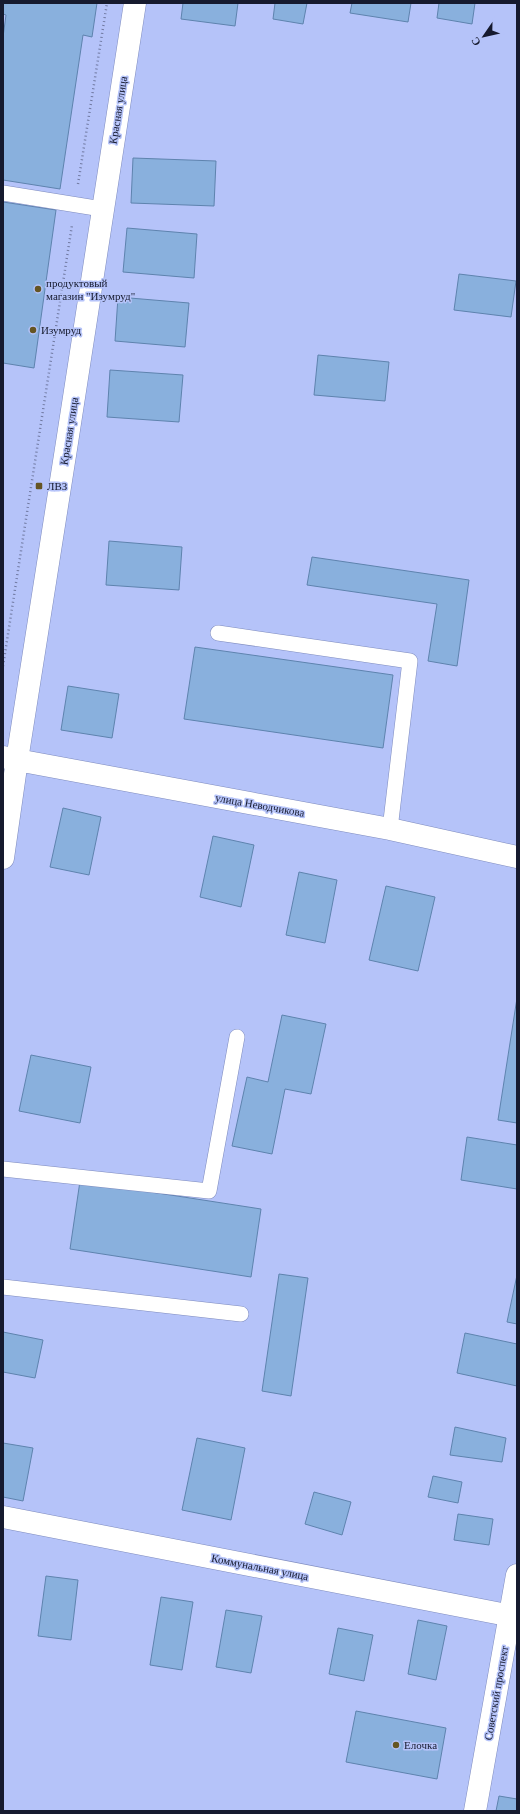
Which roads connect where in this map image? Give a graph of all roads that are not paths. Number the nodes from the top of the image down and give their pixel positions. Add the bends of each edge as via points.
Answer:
1 (135, 3) edge
2 (3, 193) edge
3 (102, 209) junction
4 (218, 633) dead end
5 (10, 758) edge
6 (390, 829) junction
7 (517, 857) edge
8 (3, 858) edge
9 (237, 1037) dead end
10 (3, 1169) edge
11 (3, 1287) edge
12 (241, 1314) dead end
13 (3, 1517) edge
14 (517, 1575) edge
15 (513, 1617) edge
16 (476, 1811) edge

1 - 3 street, Красная улица
2 - 3 lane
3 - 5 street, Красная улица via 45,588
4 - 6 lane via 410,661
5 - 6 street, улица Неводчикова
5 - 8 street, Красная улица
6 - 7 street, улица Неводчикова
9 - 10 lane via 209,1191
11 - 12 lane
13 - 15 street, Коммунальная улица
14 - 15 street, Советский проспект
15 - 16 street, Советский проспект

